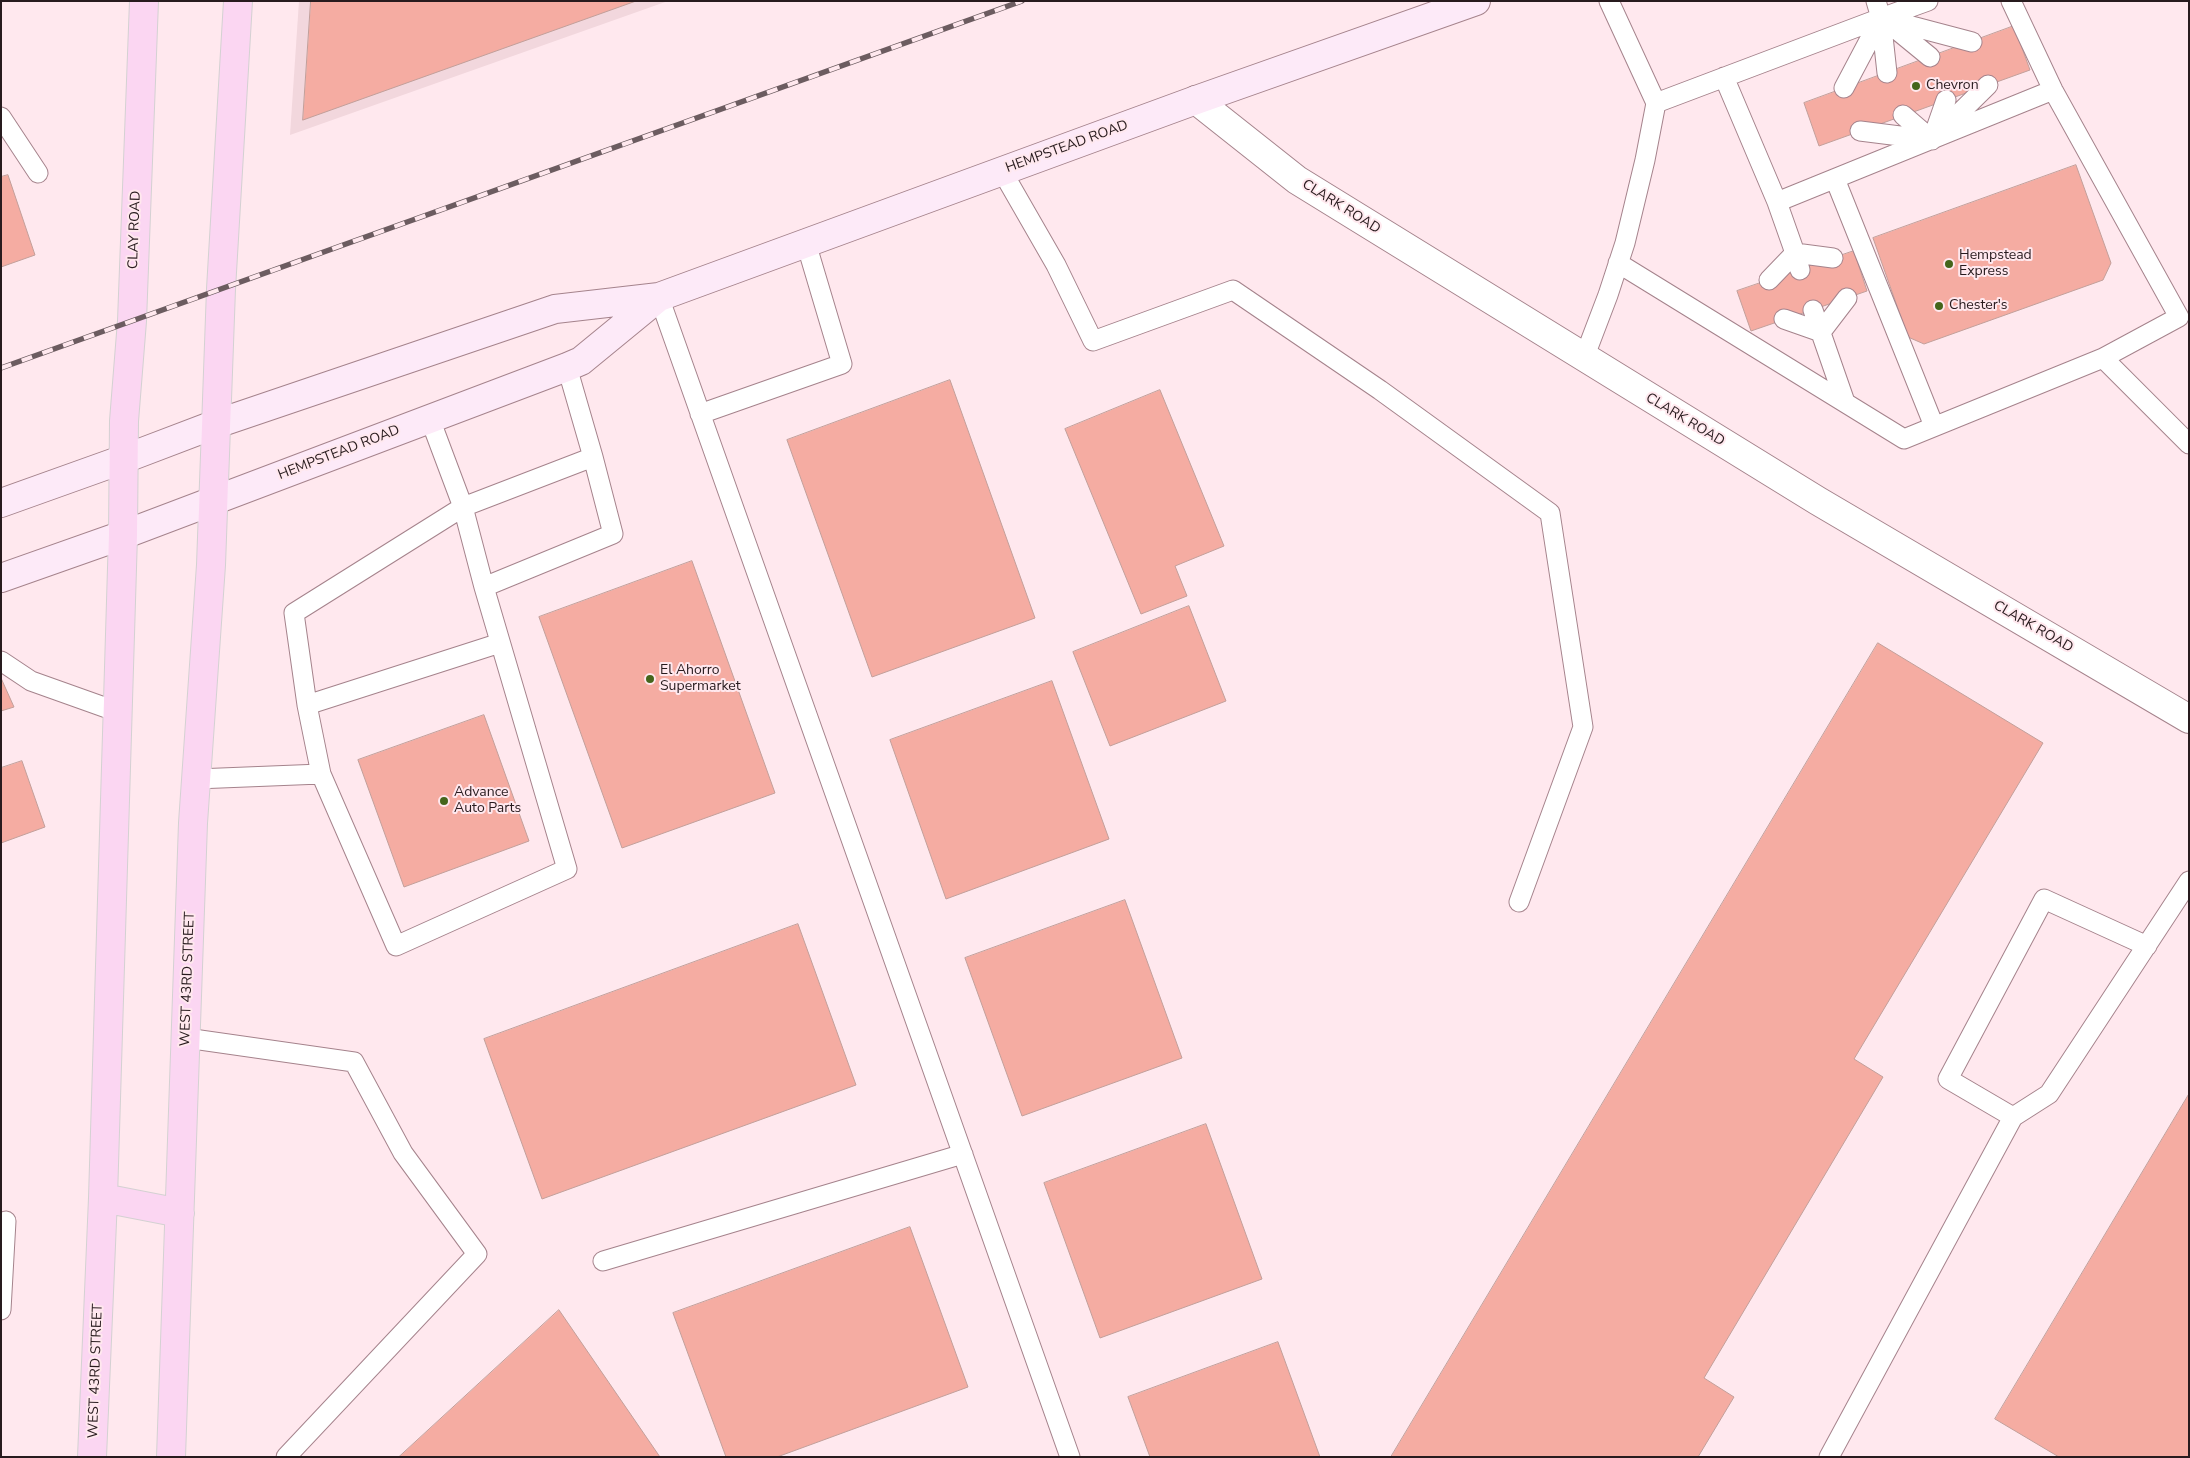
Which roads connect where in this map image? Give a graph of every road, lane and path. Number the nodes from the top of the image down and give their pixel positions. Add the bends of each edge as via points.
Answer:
1 (144, 1) edge
2 (238, 1) edge
3 (1476, 1) edge
4 (1609, 1) edge
5 (1928, 1) edge
6 (2011, 1) edge
7 (1879, 9) edge
8 (1972, 42) dead end
9 (1930, 57) dead end
10 (1887, 73) dead end
11 (1724, 77) junction
12 (1988, 85) dead end
13 (1844, 88) dead end
14 (2053, 90) junction
15 (1196, 100) junction
16 (1946, 100) dead end
17 (1656, 103) junction
18 (1903, 115) dead end
19 (1, 117) edge
20 (1860, 131) dead end
21 (1932, 140) junction
22 (1002, 171) junction
23 (38, 172) dead end
24 (1835, 179) junction
25 (1777, 202) junction
26 (806, 243) junction
27 (1833, 258) dead end
28 (1797, 261) junction
29 (1618, 263) junction
30 (1769, 280) dead end
31 (659, 297) junction
32 (1847, 298) dead end
33 (1813, 310) dead end
34 (1784, 320) dead end
35 (1821, 332) junction
36 (1584, 358) junction
37 (2103, 358) junction
38 (567, 367) junction
39 (1844, 402) junction
40 (700, 414) junction
41 (430, 419) junction
42 (216, 424) junction
43 (1934, 426) junction
44 (2189, 444) edge
45 (593, 457) junction
46 (124, 459) junction
47 (213, 501) junction
48 (1, 503) edge
49 (463, 507) junction
50 (123, 535) junction
51 (1, 578) edge
52 (484, 587) junction
53 (500, 643) junction
54 (1, 661) edge
55 (307, 705) junction
56 (118, 712) junction
57 (2189, 719) edge
58 (321, 774) junction
59 (196, 779) junction
60 (2189, 881) edge
61 (1519, 902) dead end
62 (2147, 946) junction
63 (186, 1038) junction
64 (2013, 1117) junction
65 (963, 1154) junction
66 (103, 1198) junction
67 (180, 1213) junction
68 (6, 1221) dead end
69 (603, 1261) dead end
70 (1, 1310) edge
71 (92, 1457) edge
72 (171, 1457) edge
73 (286, 1457) edge
74 (1070, 1457) edge
75 (1829, 1457) edge

1 - 46 main road, CLAY ROAD
2 - 42 main road
3 - 15 main road, HEMPSTEAD ROAD
4 - 17 lane
5 - 7 lane
6 - 14 lane
7 - 8 lane
7 - 9 lane
7 - 10 lane
7 - 11 lane
7 - 13 lane
11 - 17 lane
11 - 25 lane
12 - 21 lane
14 - 21 lane
14 - 37 lane via 2179,317
15 - 22 main road, HEMPSTEAD ROAD
15 - 36 street, CLARK ROAD via 1297,180
16 - 21 lane
17 - 29 lane
18 - 21 lane
19 - 23 lane
20 - 21 lane
21 - 24 lane
22 - 26 main road, HEMPSTEAD ROAD
22 - 61 lane via 1056,265 1093,342 1234,290 1550,513 1583,727
24 - 25 lane
24 - 43 lane
25 - 28 lane
26 - 31 main road, HEMPSTEAD ROAD
26 - 40 lane via 842,364
27 - 28 lane
28 - 30 lane
29 - 36 lane
29 - 39 lane
31 - 38 main road, HEMPSTEAD ROAD via 581,361
31 - 40 lane
31 - 42 main road, HEMPSTEAD ROAD via 555,309
32 - 35 lane
33 - 35 lane
34 - 35 lane
35 - 39 lane
36 - 57 street, CLARK ROAD via 1818,501
37 - 43 lane
37 - 44 lane
38 - 41 main road, HEMPSTEAD ROAD
38 - 45 lane
39 - 43 lane via 1904,439
40 - 65 lane
41 - 47 main road, HEMPSTEAD ROAD
41 - 49 lane
42 - 46 main road, HEMPSTEAD ROAD
42 - 47 main road, WEST 43RD STREET
45 - 49 lane
45 - 52 lane via 613,534
46 - 48 main road, HEMPSTEAD ROAD
46 - 50 main road, CLAY ROAD
47 - 50 main road, HEMPSTEAD ROAD
47 - 59 main road, WEST 43RD STREET
49 - 52 lane
49 - 55 lane via 294,613
50 - 51 main road, HEMPSTEAD ROAD
50 - 56 main road, WEST 43RD STREET
52 - 53 lane
53 - 55 lane
53 - 58 lane via 567,869 396,946
54 - 56 lane via 31,681
55 - 58 lane
56 - 66 main road, WEST 43RD STREET
58 - 59 lane
59 - 63 main road, WEST 43RD STREET
60 - 62 lane
62 - 64 lane via 2049,1094
62 - 64 lane via 2044,899 1948,1080
63 - 67 main road, WEST 43RD STREET
63 - 73 lane via 354,1062 403,1153 477,1254
64 - 75 lane
65 - 69 lane
65 - 74 lane
66 - 67 main road
66 - 71 main road, WEST 43RD STREET
67 - 72 main road, WEST 43RD STREET
68 - 70 lane

